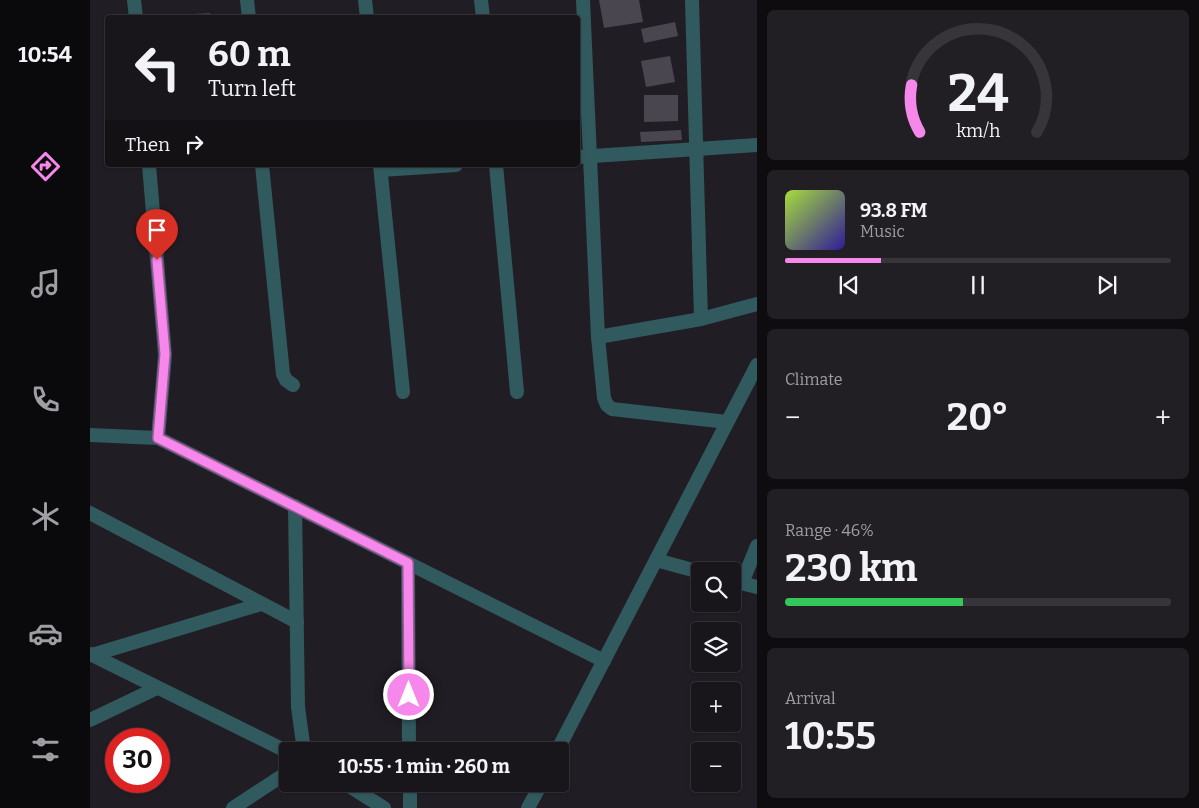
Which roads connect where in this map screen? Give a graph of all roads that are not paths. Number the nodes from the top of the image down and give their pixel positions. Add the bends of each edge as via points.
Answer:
1 (134, 0) edge
2 (247, 0) edge
3 (365, 0) edge
4 (481, 0) edge
5 (583, 0) edge
6 (692, 0) edge
7 (136, 15) edge
8 (249, 15) edge
9 (367, 15) edge
10 (483, 15) edge
11 (756, 145) edge
12 (697, 149) junction
13 (584, 157) edge
14 (148, 167) edge
15 (262, 167) edge
16 (405, 167) edge
17 (496, 167) edge
18 (380, 168) edge
19 (756, 304) edge
20 (701, 319) junction
21 (598, 337) junction
22 (756, 365) edge
23 (293, 385) dead end
24 (403, 392) dead end
25 (517, 392) dead end
26 (727, 422) junction
27 (90, 435) edge
28 (158, 438) junction
29 (294, 506) junction
30 (90, 513) edge
31 (756, 546) edge
32 (656, 560) junction
33 (408, 563) junction
34 (691, 570) edge
35 (741, 574) edge
36 (741, 583) edge
37 (756, 587) edge
38 (262, 604) junction
39 (297, 622) junction
40 (91, 655) edge
41 (604, 661) junction
42 (157, 688) junction
43 (90, 720) edge
44 (303, 742) edge
45 (409, 742) edge
46 (562, 742) edge
47 (279, 748) edge
48 (279, 778) edge
49 (359, 792) edge
50 (410, 792) edge
51 (537, 792) edge
52 (233, 808) edge
53 (384, 808) edge
54 (410, 808) edge
55 (528, 808) edge

1 - 7 street
2 - 8 street
3 - 9 street
4 - 10 street
5 - 13 street
6 - 12 street
11 - 12 street
12 - 13 street
12 - 20 street
13 - 21 street
14 - 28 street via 165,354
15 - 23 street via 283,374
16 - 18 street
17 - 25 street
18 - 24 street
19 - 20 street
20 - 21 street
21 - 26 street via 604,398 612,409
22 - 26 street
26 - 32 street
27 - 28 street
28 - 29 street
29 - 33 street
29 - 39 street
30 - 38 street
31 - 35 street
32 - 34 street
32 - 41 street
33 - 41 street
33 - 45 street
36 - 37 street
38 - 39 street
38 - 40 street
39 - 44 street via 298,707
40 - 42 street
41 - 46 street
42 - 43 street
42 - 47 street
48 - 52 street
49 - 53 street
50 - 54 street
51 - 55 street

